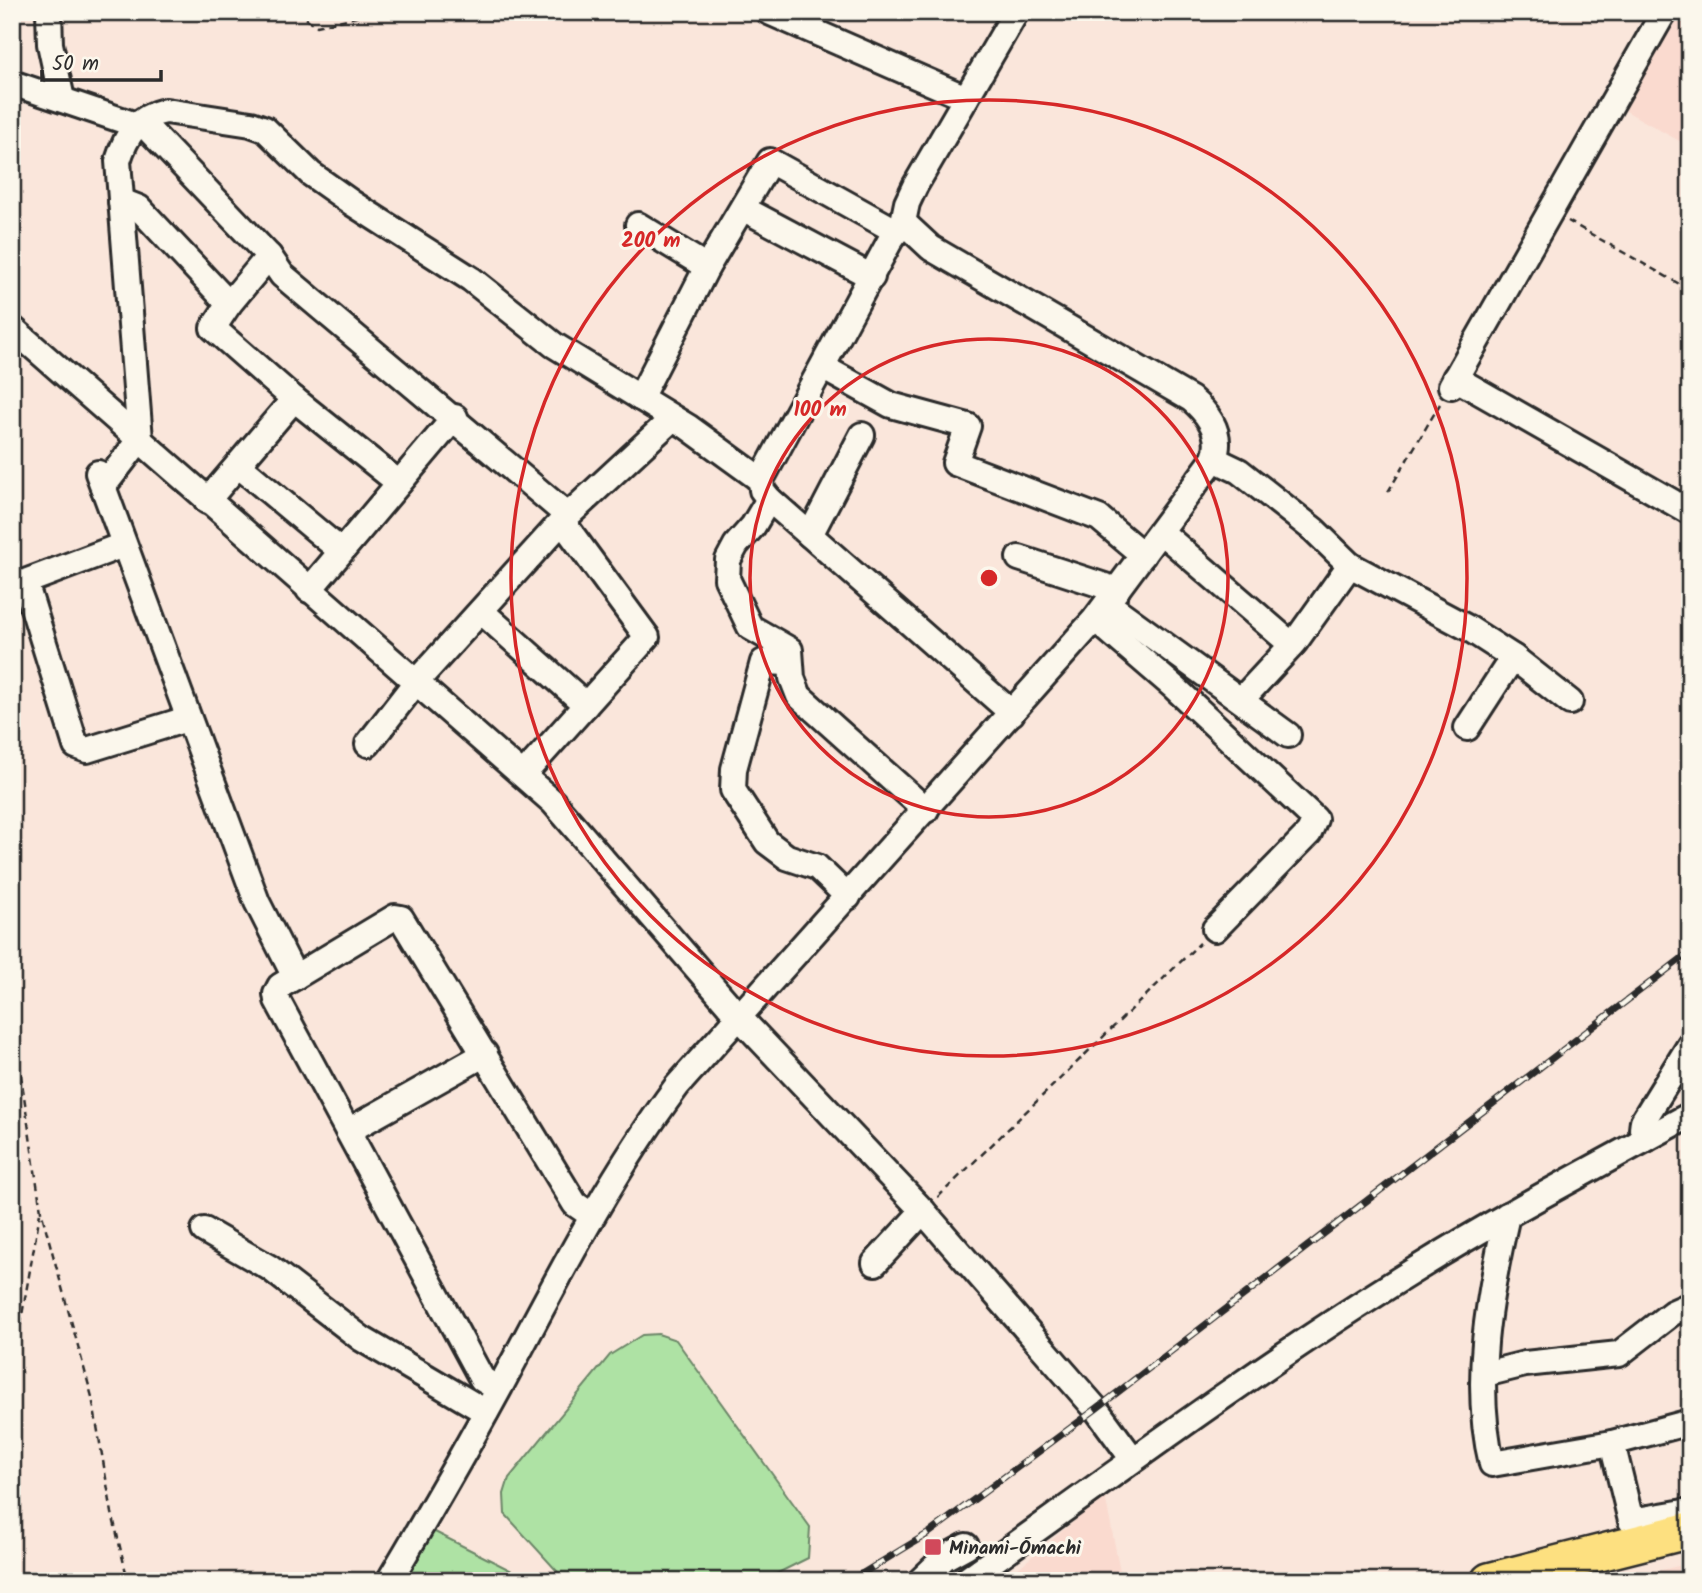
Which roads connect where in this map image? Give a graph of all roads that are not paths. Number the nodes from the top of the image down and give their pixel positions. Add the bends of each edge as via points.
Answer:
1 (49, 12) edge
2 (769, 12) edge
3 (1016, 12) edge
4 (1664, 12) edge
5 (12, 83) edge
6 (966, 98) junction
7 (62, 99) junction
8 (137, 125) junction
9 (121, 201) junction
10 (744, 209) junction
11 (638, 225) dead end
12 (900, 227) junction
13 (270, 256) junction
14 (707, 267) junction
15 (872, 277) junction
16 (229, 304) junction
17 (12, 328) edge
18 (824, 368) junction
19 (640, 398) junction
20 (294, 399) junction
21 (455, 417) junction
22 (672, 419) junction
23 (862, 435) dead end
24 (140, 439) junction
25 (1214, 459) junction
26 (238, 465) junction
27 (399, 483) junction
28 (765, 490) junction
29 (207, 501) junction
30 (1690, 512) edge
31 (563, 520) junction
32 (1161, 532) junction
33 (810, 535) junction
34 (123, 545) junction
35 (341, 551) junction
36 (1143, 555) junction
37 (1019, 558) dead end
38 (1350, 565) junction
39 (309, 590) junction
40 (1106, 604) junction
41 (481, 611) junction
42 (1292, 645) junction
43 (1513, 657) junction
44 (789, 663) junction
45 (416, 682) junction
46 (1242, 699) junction
47 (1570, 702) dead end
48 (586, 705) junction
49 (1012, 713) junction
50 (187, 719) junction
51 (1467, 728) dead end
52 (1288, 735) dead end
53 (368, 744) dead end
54 (523, 775) junction
55 (926, 810) junction
56 (848, 897) junction
57 (1215, 929) road end
58 (295, 977) junction
59 (740, 1018) junction
60 (1690, 1045) edge
61 (485, 1054) junction
62 (1690, 1115) edge
63 (348, 1131) junction
64 (1646, 1139) junction
65 (923, 1211) junction
66 (591, 1215) junction
67 (1507, 1215) junction
68 (204, 1230) dead end
69 (875, 1263) dead end
70 (1690, 1305) edge
71 (1485, 1374) junction
72 (498, 1389) junction
73 (486, 1412) junction
74 (1690, 1422) edge
75 (1612, 1443) junction
76 (1132, 1458) junction
77 (1690, 1511) edge
78 (1690, 1530) edge
79 (965, 1546) dead end
80 (1690, 1548) edge
81 (389, 1581) edge
82 (920, 1581) edge
83 (965, 1581) edge
84 (1489, 1581) edge
85 (1559, 1581) edge

1 - 7 street via 50,44
2 - 6 street
3 - 6 street
4 - 30 street via 1453,382
5 - 7 street
6 - 12 street via 915,186
7 - 8 street
8 - 9 street via 127,134 118,161
8 - 13 street via 148,130
8 - 19 street via 166,111 265,129 342,196 471,279 554,345
9 - 16 street via 139,208
9 - 24 street
10 - 12 street via 770,161
10 - 14 street
10 - 15 street
11 - 14 street
12 - 15 street
12 - 25 street via 1191,399 1218,436
13 - 16 street
13 - 21 street via 282,275
14 - 19 street
15 - 18 street
16 - 20 street via 213,328
17 - 24 street
18 - 28 street
18 - 36 street via 891,405 968,426 955,464 1099,518
19 - 22 street
20 - 26 street
20 - 27 street
21 - 27 street
21 - 31 street via 560,509
22 - 28 street
22 - 31 street
23 - 33 street
24 - 29 street
24 - 34 street via 100,480
25 - 32 street
25 - 38 street via 1239,471
26 - 29 street
26 - 35 street
27 - 35 street
28 - 33 street
28 - 44 street via 753,526 729,560 727,579 750,627 790,650
29 - 39 street
31 - 41 street
31 - 48 street via 647,637
32 - 36 street
32 - 42 street
33 - 49 street
34 - 50 street
34 - 50 street via 26,582 76,746 87,750
35 - 39 street
36 - 40 street
37 - 40 street
38 - 42 street
38 - 43 street
39 - 45 street
40 - 46 street
40 - 49 street
40 - 57 street via 1175,688 1315,819 1308,833
41 - 45 street
41 - 48 street
42 - 46 street
43 - 47 street
43 - 51 street
44 - 55 street via 799,696
44 - 56 street via 763,662 734,769 733,790 766,842 817,867
45 - 53 street
45 - 54 street
46 - 52 street
48 - 54 street
49 - 55 street
50 - 58 street via 257,902
54 - 59 street via 553,802
55 - 56 street
56 - 59 street
58 - 61 street via 399,917
58 - 63 street via 280,986 277,1000
59 - 65 street
59 - 66 street via 677,1086
60 - 64 street via 1643,1121
61 - 63 street
61 - 66 street via 575,1204
62 - 64 street
63 - 72 street via 482,1379
64 - 67 street
65 - 69 street
65 - 76 street via 1096,1409
66 - 72 street
67 - 71 street via 1488,1302
67 - 76 street via 1341,1317
68 - 73 street via 270,1268 362,1339
70 - 71 street via 1619,1354 1525,1364
71 - 75 street via 1483,1429 1492,1464
72 - 73 street
73 - 81 street
74 - 75 street
75 - 77 street via 1631,1521
76 - 83 street
78 - 84 highway
79 - 82 street
80 - 85 highway

